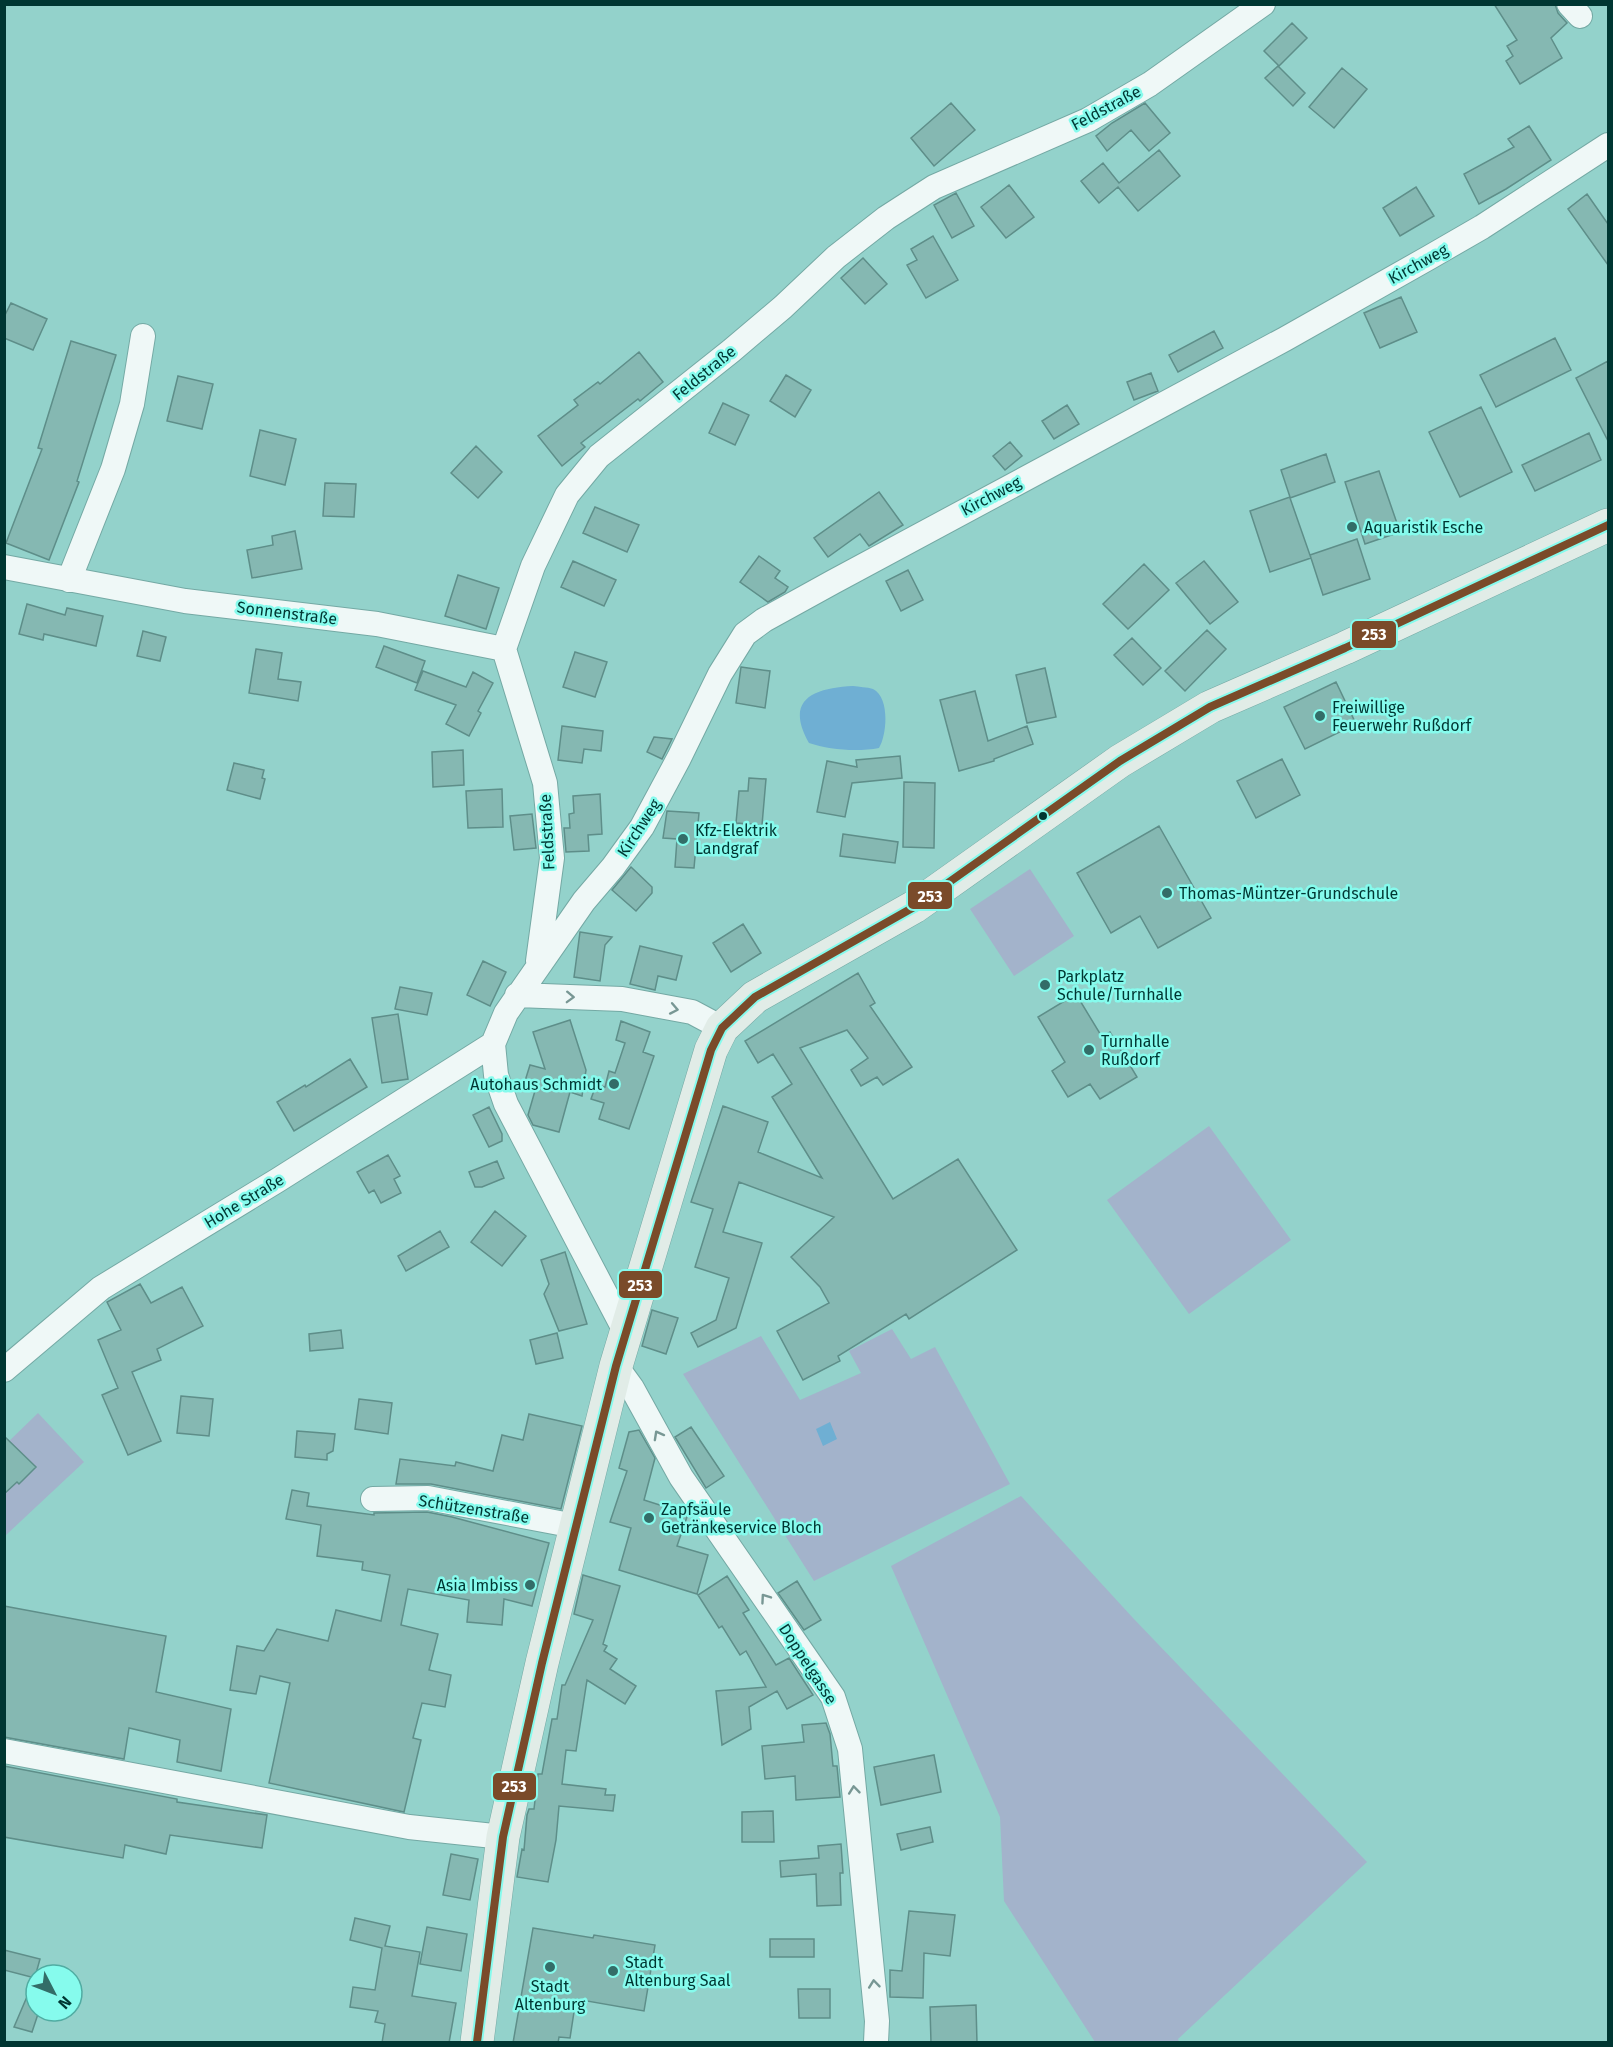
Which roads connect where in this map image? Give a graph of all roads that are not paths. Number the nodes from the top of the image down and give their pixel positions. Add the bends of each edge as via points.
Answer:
1 (1263, 4) edge
2 (1608, 145) edge
3 (143, 336) dead end
4 (1608, 525) edge
5 (4, 567) edge
6 (69, 580) junction
7 (504, 649) junction
8 (537, 966) junction
9 (518, 995) junction
10 (722, 1028) junction
11 (493, 1044) junction
12 (626, 1333) junction
13 (616, 1365) junction
14 (4, 1370) edge
15 (373, 1499) dead end
16 (575, 1526) junction
17 (4, 1751) edge
18 (503, 1837) junction
19 (477, 2043) edge
20 (876, 2043) edge

1 - 7 street, Feldstraße via 1150,84 1088,120 934,187 885,218 836,256 740,343 599,456 562,505 533,566
2 - 8 street, Kirchweg via 1430,257 833,582 745,634 720,674 642,827
3 - 6 street via 132,404 113,469
4 - 10 main road via 1210,707 1120,761 914,907 754,998
5 - 6 street, Sonnenstraße
6 - 7 street, Sonnenstraße via 185,601 377,624
7 - 8 street, Feldstraße via 545,783 552,858
8 - 9 street, Kirchweg
9 -> 10 street via 622,999 692,1012
9 - 11 street, Kirchweg
10 - 12 main road via 711,1050
11 - 12 street, Kirchweg via 496,1075 506,1104
11 - 14 street, Hohe Straße via 101,1288
12 - 13 main road
13 - 16 main road
20 -> 13 street, Doppelgasse via 877,2020 850,1749 833,1697 681,1477
15 - 16 street, Schützenstraße via 428,1498
16 - 18 main road
17 - 18 street via 409,1827
18 - 19 main road

